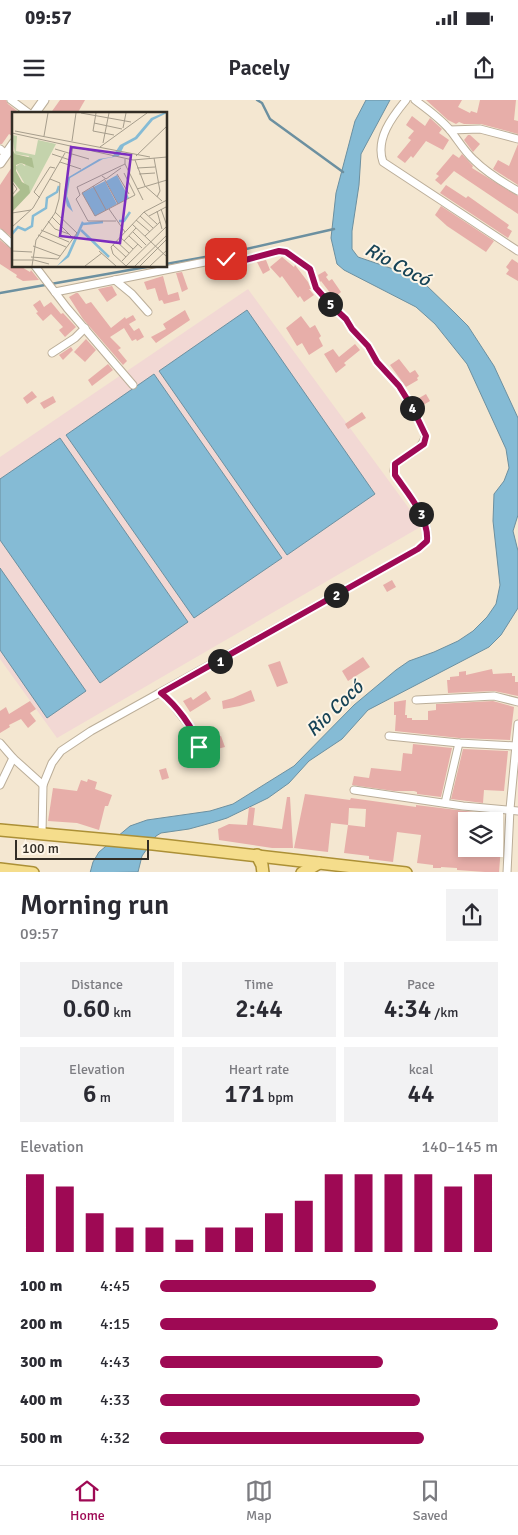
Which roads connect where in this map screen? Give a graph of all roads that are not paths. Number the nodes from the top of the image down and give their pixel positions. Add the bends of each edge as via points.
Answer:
1 (11, 100) edge
2 (44, 100) edge
3 (406, 100) edge
4 (415, 100) edge
5 (27, 112) edge
6 (35, 112) edge
7 (450, 130) junction
8 (518, 139) edge
9 (3, 152) edge
10 (0, 163) edge
11 (518, 191) edge
12 (0, 233) edge
13 (12, 244) edge
14 (518, 251) edge
15 (37, 268) edge
16 (115, 280) junction
17 (55, 292) junction
18 (148, 312) dead end
19 (85, 328) junction
20 (52, 353) dead end
21 (133, 385) dead end
22 (161, 693) junction
23 (416, 700) dead end
24 (518, 702) edge
25 (518, 724) edge
26 (389, 736) dead end
27 (0, 743) edge
28 (458, 743) junction
29 (515, 746) junction
30 (199, 754) dead end
31 (13, 758) junction
32 (516, 763) edge
33 (0, 785) edge
34 (43, 785) junction
35 (354, 790) dead end
36 (445, 803) junction
37 (510, 809) junction
38 (518, 811) edge
39 (0, 830) edge
40 (42, 834) junction
41 (257, 855) junction
42 (319, 863) junction
43 (0, 869) edge
44 (33, 872) edge
45 (263, 872) edge
46 (302, 872) edge
47 (406, 872) edge
48 (507, 872) edge

1 - 5 street
2 - 6 street
3 - 14 street via 382,140 380,153 383,162
4 - 7 street
7 - 8 street via 480,129
7 - 11 street via 474,160
9 - 10 street
12 - 13 street
15 - 17 street
16 - 17 street
16 - 18 street
16 - 22 street via 220,259 234,263 273,252 286,252 310,269 316,288 346,319 399,386 426,436 424,444 395,464 394,471 426,526 427,541 423,546
17 - 19 street
19 - 20 street
19 - 21 street
22 - 30 street via 194,732
22 - 34 street via 61,751
23 - 24 street via 494,696
25 - 29 street
26 - 28 street
27 - 31 street
28 - 29 street
28 - 36 street
29 - 32 street
31 - 33 street
31 - 34 street
32 - 37 street
34 - 40 street
35 - 36 street
36 - 37 street
37 - 38 street
37 - 48 street
39 - 40 main road
40 - 41 main road
41 - 42 main road
41 - 45 main road
42 - 46 main road
42 - 47 main road
43 - 44 main road

